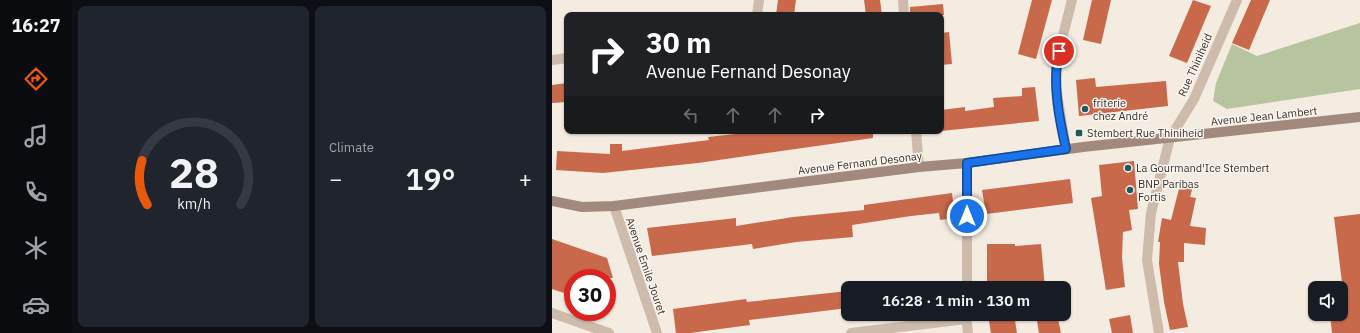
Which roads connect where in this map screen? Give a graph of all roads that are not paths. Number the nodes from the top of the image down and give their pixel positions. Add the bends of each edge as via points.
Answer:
1 (759, 0) edge
2 (903, 0) edge
3 (1072, 0) edge
4 (1237, 0) edge
5 (757, 12) edge
6 (904, 12) edge
7 (564, 58) edge
8 (552, 60) edge
9 (1360, 118) edge
10 (916, 134) edge
11 (1170, 138) junction
12 (1066, 149) junction
13 (967, 163) junction
14 (919, 167) junction
15 (552, 201) edge
16 (614, 206) junction
17 (966, 281) edge
18 (552, 313) edge
19 (932, 321) edge
20 (967, 321) edge
21 (609, 333) edge
22 (657, 333) edge
23 (851, 333) edge
24 (968, 333) edge
25 (1159, 333) edge

1 - 5 street
2 - 6 street
3 - 12 street via 1056,63 1056,87
4 - 11 street, Rue Thiniheid via 1194,99
7 - 8 street
9 - 11 main road, Avenue Jean Lambert
10 - 14 street
11 - 12 main road, Avenue Fernand Desonay
11 - 25 street, Rue Thiniheid via 1151,213 1147,260
12 - 13 main road, Avenue Fernand Desonay
13 - 14 main road, Avenue Fernand Desonay
13 - 17 street
14 - 16 main road, Avenue Fernand Desonay
15 - 16 main road, Avenue Fernand Desonay via 582,206
16 - 22 street, Avenue Emile Jouret
18 - 21 street
19 - 23 street
20 - 24 street

